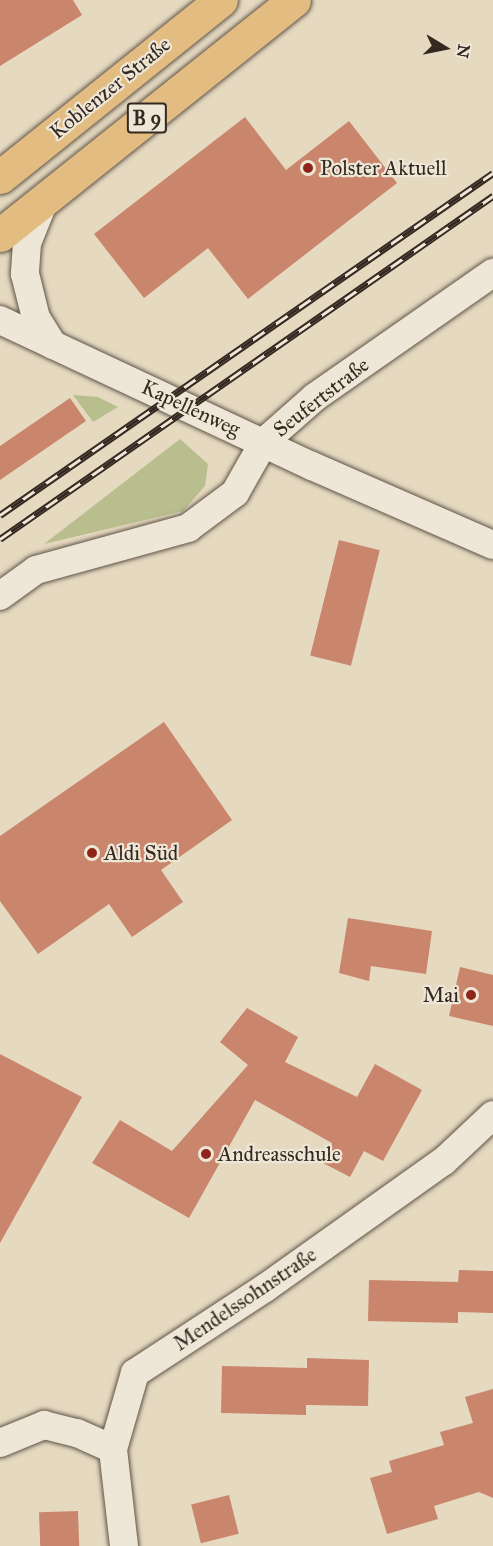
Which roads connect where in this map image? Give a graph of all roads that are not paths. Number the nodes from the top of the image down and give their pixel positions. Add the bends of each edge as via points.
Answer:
1 (221, 0) edge
2 (294, 0) edge
3 (0, 177) edge
4 (44, 201) junction
5 (0, 236) edge
6 (493, 273) edge
7 (0, 320) edge
8 (53, 345) junction
9 (264, 442) junction
10 (493, 545) edge
11 (0, 596) edge
12 (493, 1114) edge
13 (0, 1443) edge
14 (113, 1449) junction
15 (123, 1546) edge

1 - 3 main road, Koblenzer Straße / B 9
2 - 4 main road, B 9
4 - 5 main road, B 9
4 - 8 street via 27,243 25,274 36,318
6 - 9 street, Seufertstraße via 315,397
7 - 8 street, Kapellenweg
8 - 9 street, Kapellenweg
9 - 10 street, Kapellenweg
9 - 11 street, Seufertstraße via 235,493 188,528 36,570
12 - 14 street, Mendelssohnstraße via 444,1161 265,1288 135,1373
13 - 14 street via 44,1425
14 - 15 street, Mendelssohnstraße

